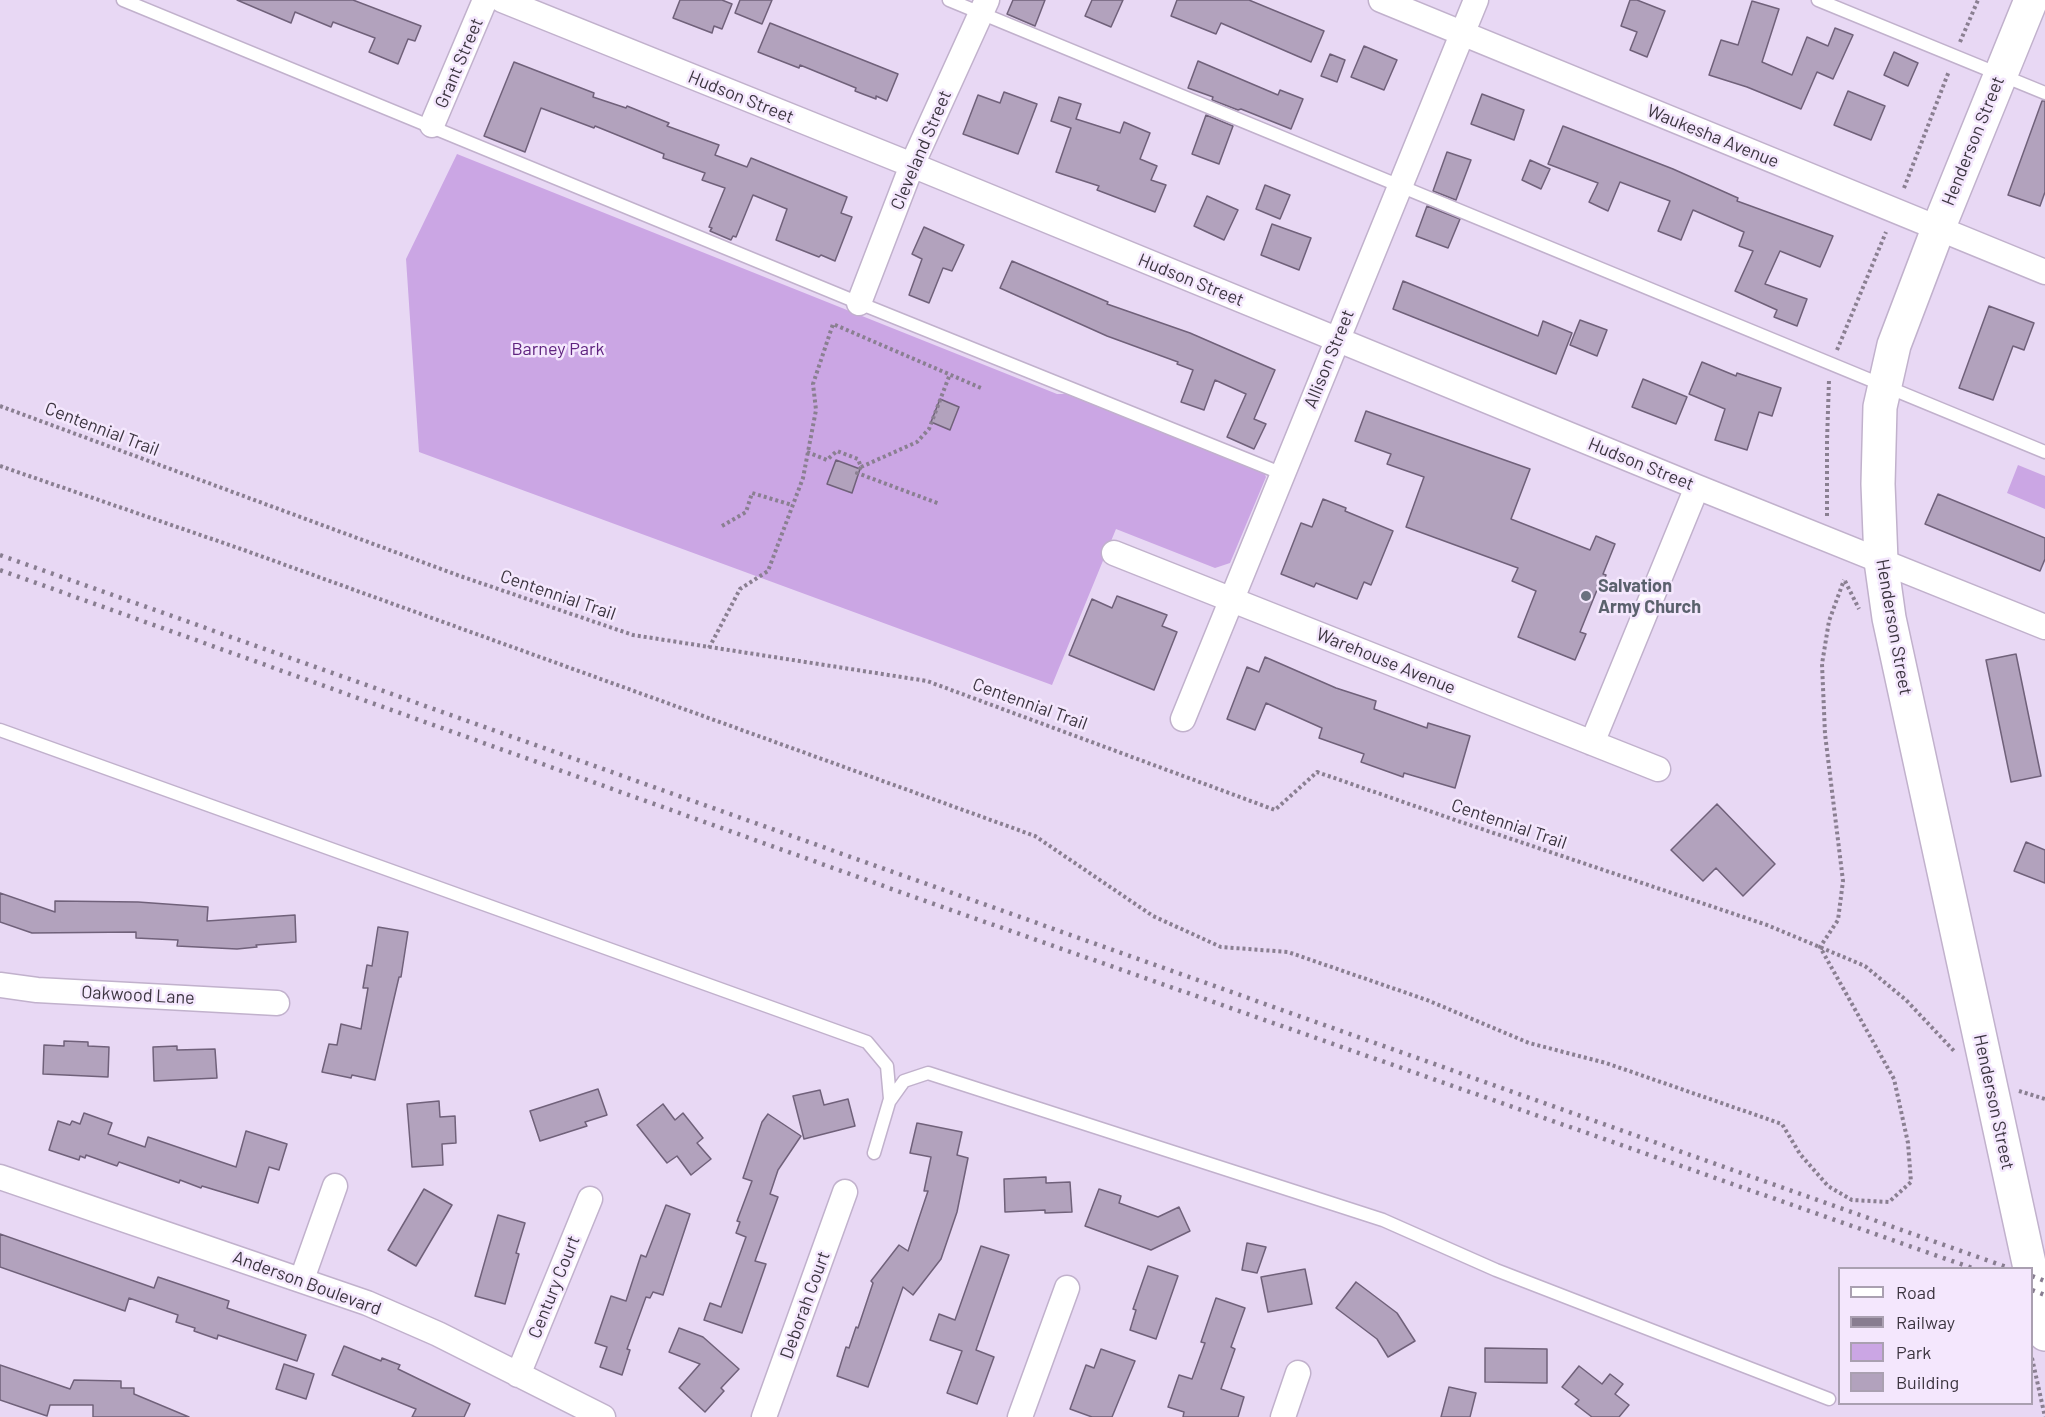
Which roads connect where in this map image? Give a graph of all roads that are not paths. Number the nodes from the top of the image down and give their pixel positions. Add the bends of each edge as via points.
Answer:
1 (123, 0) edge
2 (485, 0) edge
3 (502, 0) edge
4 (949, 0) edge
5 (1381, 0) edge
6 (1476, 0) edge
7 (1818, 0) edge
8 (2031, 0) edge
9 (984, 7) edge
10 (1463, 32) junction
11 (2000, 75) junction
12 (2045, 93) edge
13 (432, 125) junction
14 (912, 165) junction
15 (1400, 186) junction
16 (1938, 229) junction
17 (2045, 272) edge
18 (859, 303) junction
19 (1337, 339) junction
20 (1884, 387) junction
21 (2045, 452) edge
22 (1283, 474) junction
23 (1697, 487) junction
24 (1114, 553) dead end
25 (1881, 561) junction
26 (1232, 599) junction
27 (2045, 627) edge
28 (1182, 719) dead end
29 (0, 730) edge
30 (1592, 742) junction
31 (1658, 769) dead end
32 (0, 985) edge
33 (277, 1003) dead end
34 (889, 1102) junction
35 (874, 1153) dead end
36 (0, 1177) edge
37 (335, 1186) dead end
38 (845, 1192) dead end
39 (590, 1199) dead end
40 (2030, 1267) edge
41 (302, 1279) junction
42 (2033, 1284) edge
43 (1067, 1288) dead end
44 (2045, 1334) edge
45 (1298, 1372) dead end
46 (518, 1375) junction
47 (1829, 1399) dead end
48 (603, 1417) edge
49 (764, 1417) edge
50 (1020, 1417) edge
51 (1283, 1417) edge

1 - 13 lane
2 - 13 street, Grant Street
3 - 14 street, Hudson Street
4 - 9 lane
5 - 10 street, Waukesha Avenue
6 - 10 street, Allison Street
7 - 11 lane
8 - 11 main road, Henderson Street
9 - 14 street, Cleveland Street
9 - 15 lane
10 - 15 street, Allison Street
10 - 16 street, Waukesha Avenue
11 - 12 lane
11 - 16 main road, Henderson Street
13 - 18 lane
14 - 18 street, Cleveland Street
14 - 19 street, Hudson Street
15 - 19 street, Allison Street
15 - 20 lane
16 - 17 street, Waukesha Avenue
16 - 20 main road, Henderson Street via 1894,345
18 - 22 lane
19 - 22 street, Allison Street
19 - 23 street, Hudson Street
20 - 21 lane
20 - 25 main road, Henderson Street via 1878,484
22 - 26 street, Allison Street
23 - 25 street, Hudson Street
23 - 30 street
24 - 26 street, Warehouse Avenue
25 - 27 street, Hudson Street
25 - 40 main road, Henderson Street via 1889,618
26 - 28 street, Allison Street
26 - 30 street, Warehouse Avenue
29 - 34 lane via 867,1042 887,1066
30 - 31 street, Warehouse Avenue
32 - 33 street, Oakwood Lane
34 - 35 lane
34 - 47 lane via 904,1081 928,1073 1383,1220 1496,1270
36 - 41 street, Anderson Boulevard
37 - 41 street
38 - 49 street, Deborah Court
39 - 46 street, Century Court
41 - 46 street, Anderson Boulevard via 438,1334
42 - 44 main road
43 - 50 street
45 - 51 street
46 - 48 street, Anderson Boulevard

